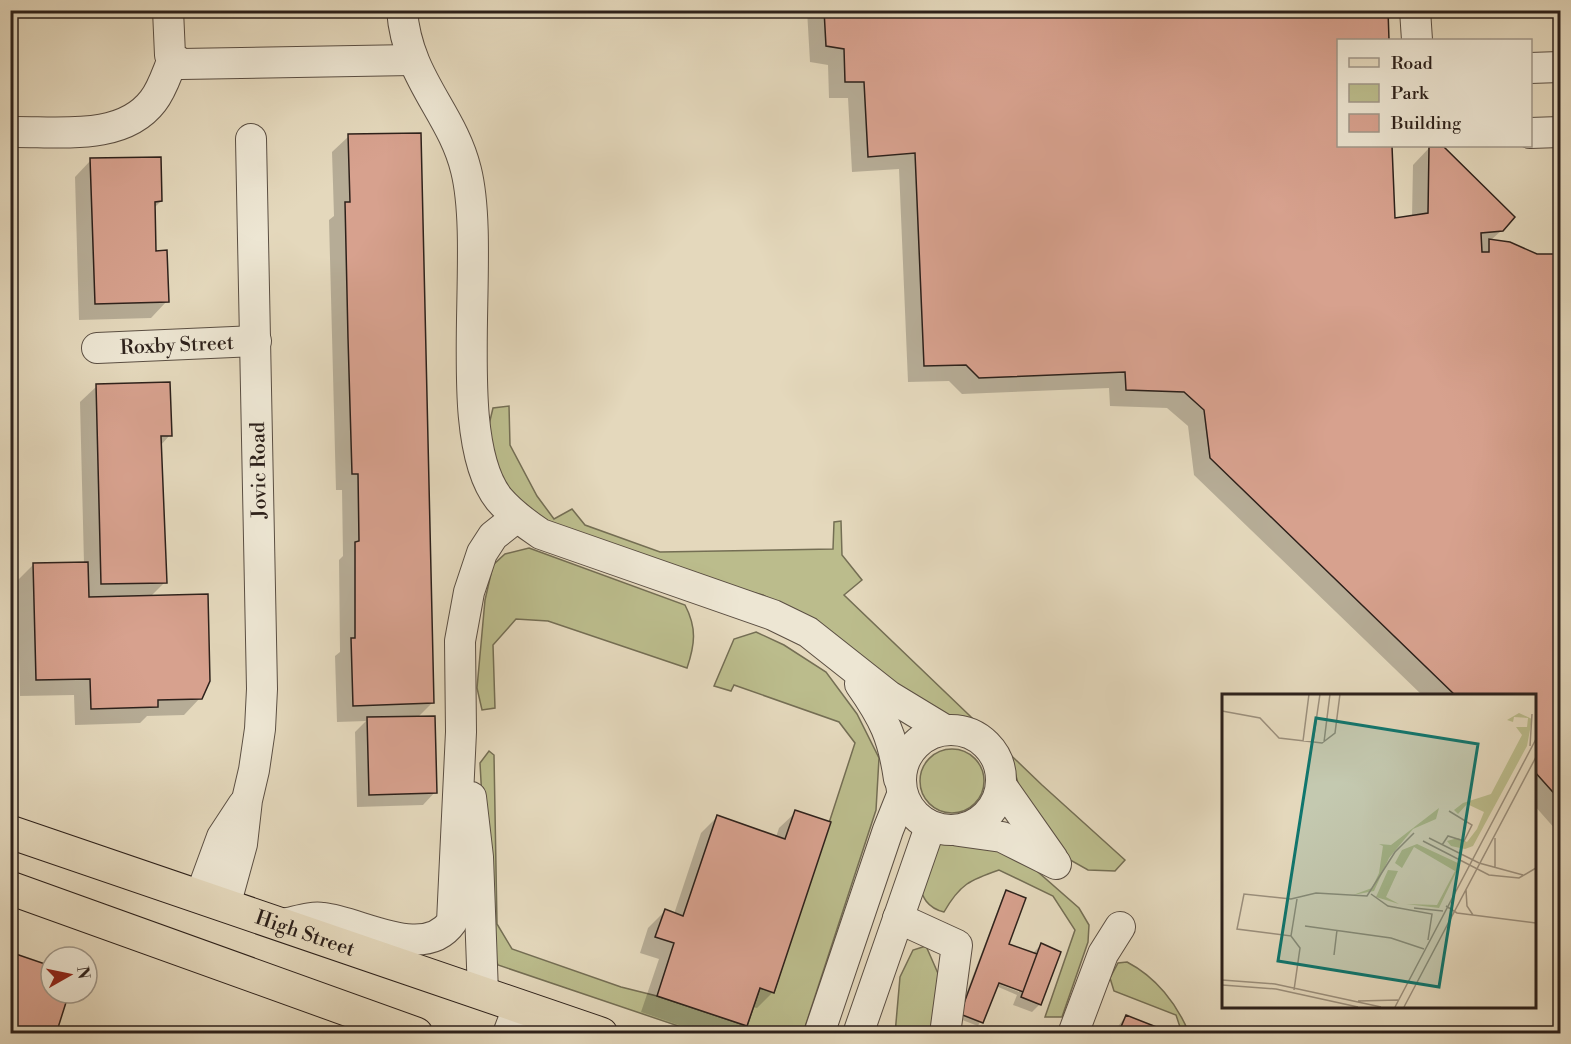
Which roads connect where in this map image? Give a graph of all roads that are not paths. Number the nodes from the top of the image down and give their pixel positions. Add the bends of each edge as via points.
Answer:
1 (168, 10) edge
2 (402, 10) edge
3 (1415, 10) edge
4 (1417, 39) edge
5 (173, 59) junction
6 (412, 60) junction
7 (1560, 67) edge
8 (1532, 68) edge
9 (10, 132) edge
10 (1560, 132) edge
11 (1532, 133) edge
12 (251, 139) dead end
13 (256, 341) junction
14 (97, 348) dead end
15 (517, 517) junction
16 (840, 656) junction
17 (945, 730) junction
18 (461, 732) junction
19 (1001, 785) junction
20 (901, 789) junction
21 (945, 829) junction
22 (10, 832) edge
23 (10, 888) edge
24 (213, 901) junction
25 (898, 918) junction
26 (282, 924) junction
27 (1120, 927) dead end
28 (483, 993) junction
29 (513, 1019) edge
30 (416, 1034) edge
31 (601, 1034) edge
32 (819, 1034) edge
33 (858, 1034) edge
34 (945, 1034) edge
35 (1074, 1034) edge

1 - 5 street via 168,45
2 - 6 street
3 - 4 street
5 - 6 street via 181,64
5 - 9 street via 155,99 130,122 109,129
6 - 15 street via 461,153 466,172 473,258 476,439 498,497
7 - 8 street
10 - 11 street
12 - 13 street, Jovic Road
13 - 14 street, Roxby Street
13 - 24 street, Jovic Road via 260,729 247,800 222,837
15 - 16 street via 541,534 772,615 808,632
15 - 18 street via 493,536 482,553 469,592 460,641
16 - 17 street via 888,696
16 - 20 street via 878,710 894,743
17 - 19 street via 960,730 986,744 995,756
17 - 20 street via 924,738 908,753 902,767
18 - 26 street via 455,913 446,930 402,940 319,917
18 - 28 street via 478,857
19 - 21 street via 997,802 988,815 975,825
19 - 21 street via 1056,864 1002,837
20 - 21 street via 913,814
20 - 32 street
21 - 25 street
22 - 24 main road, High Street
23 - 30 main road
24 - 26 main road, High Street
25 - 33 street
25 - 34 street via 957,945
26 - 28 main road, High Street
27 - 35 street via 1103,954
28 - 29 main road, High Street
29 - 31 main road, High Street

